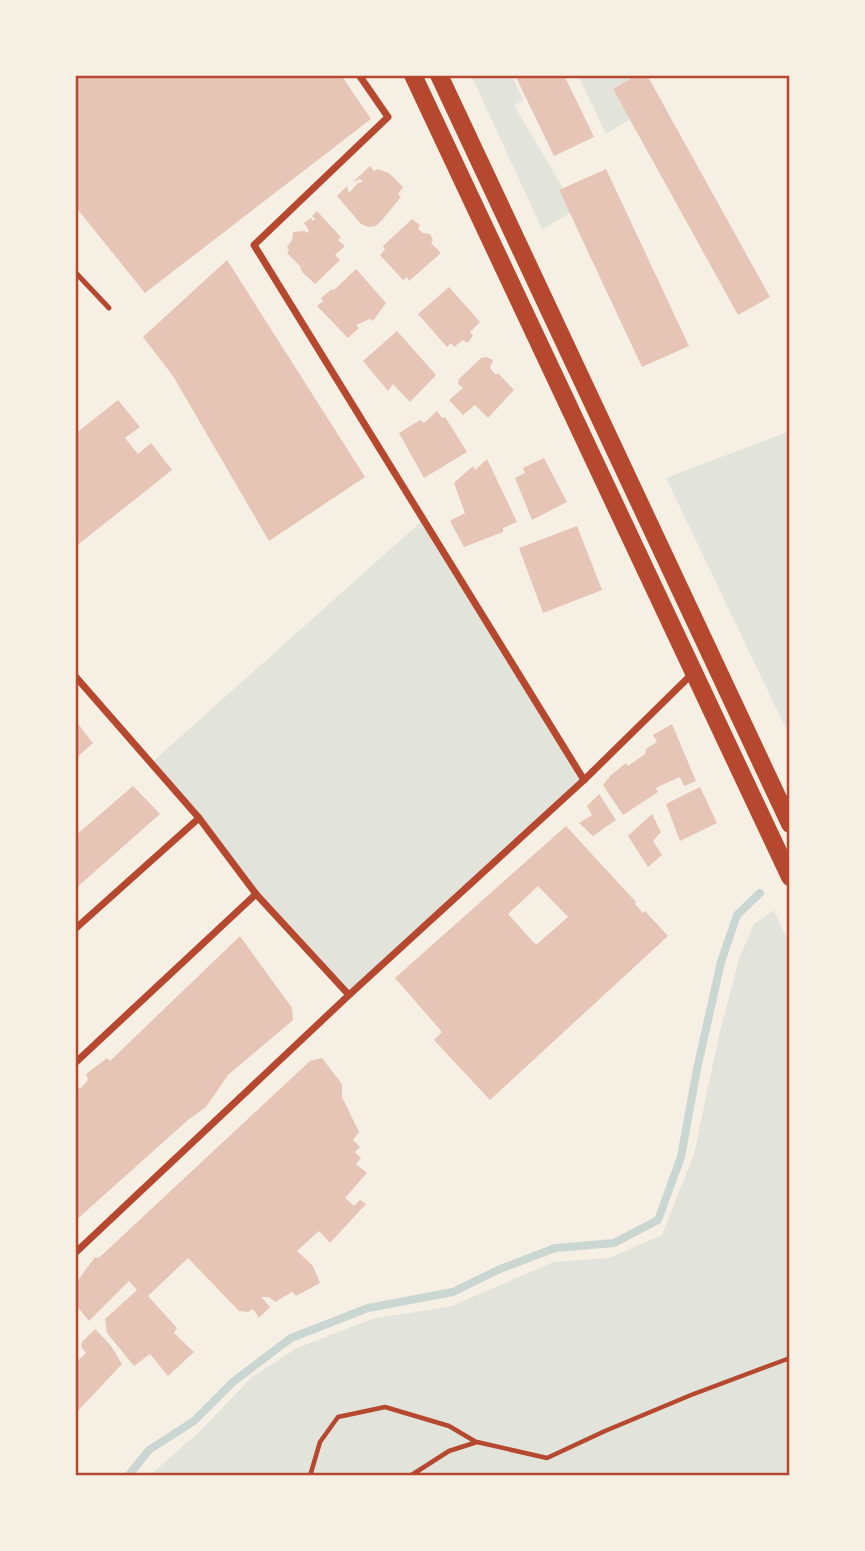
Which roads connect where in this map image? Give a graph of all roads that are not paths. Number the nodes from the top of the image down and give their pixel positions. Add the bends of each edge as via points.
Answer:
1 (359, 75) edge
2 (412, 75) edge
3 (439, 75) edge
4 (75, 272) edge
5 (109, 308) dead end
6 (693, 673) junction
7 (76, 679) edge
8 (583, 780) junction
9 (199, 818) junction
10 (790, 824) edge
11 (790, 877) edge
12 (256, 894) junction
13 (75, 929) edge
14 (349, 995) junction
15 (75, 1063) edge
16 (75, 1253) edge

1 - 8 street via 387,117 254,246
2 - 6 main road
3 - 10 main road
4 - 5 lane
6 - 8 street
6 - 11 main road
7 - 9 street
8 - 14 street
9 - 12 street
9 - 13 street
12 - 14 street
12 - 15 street
14 - 16 street

